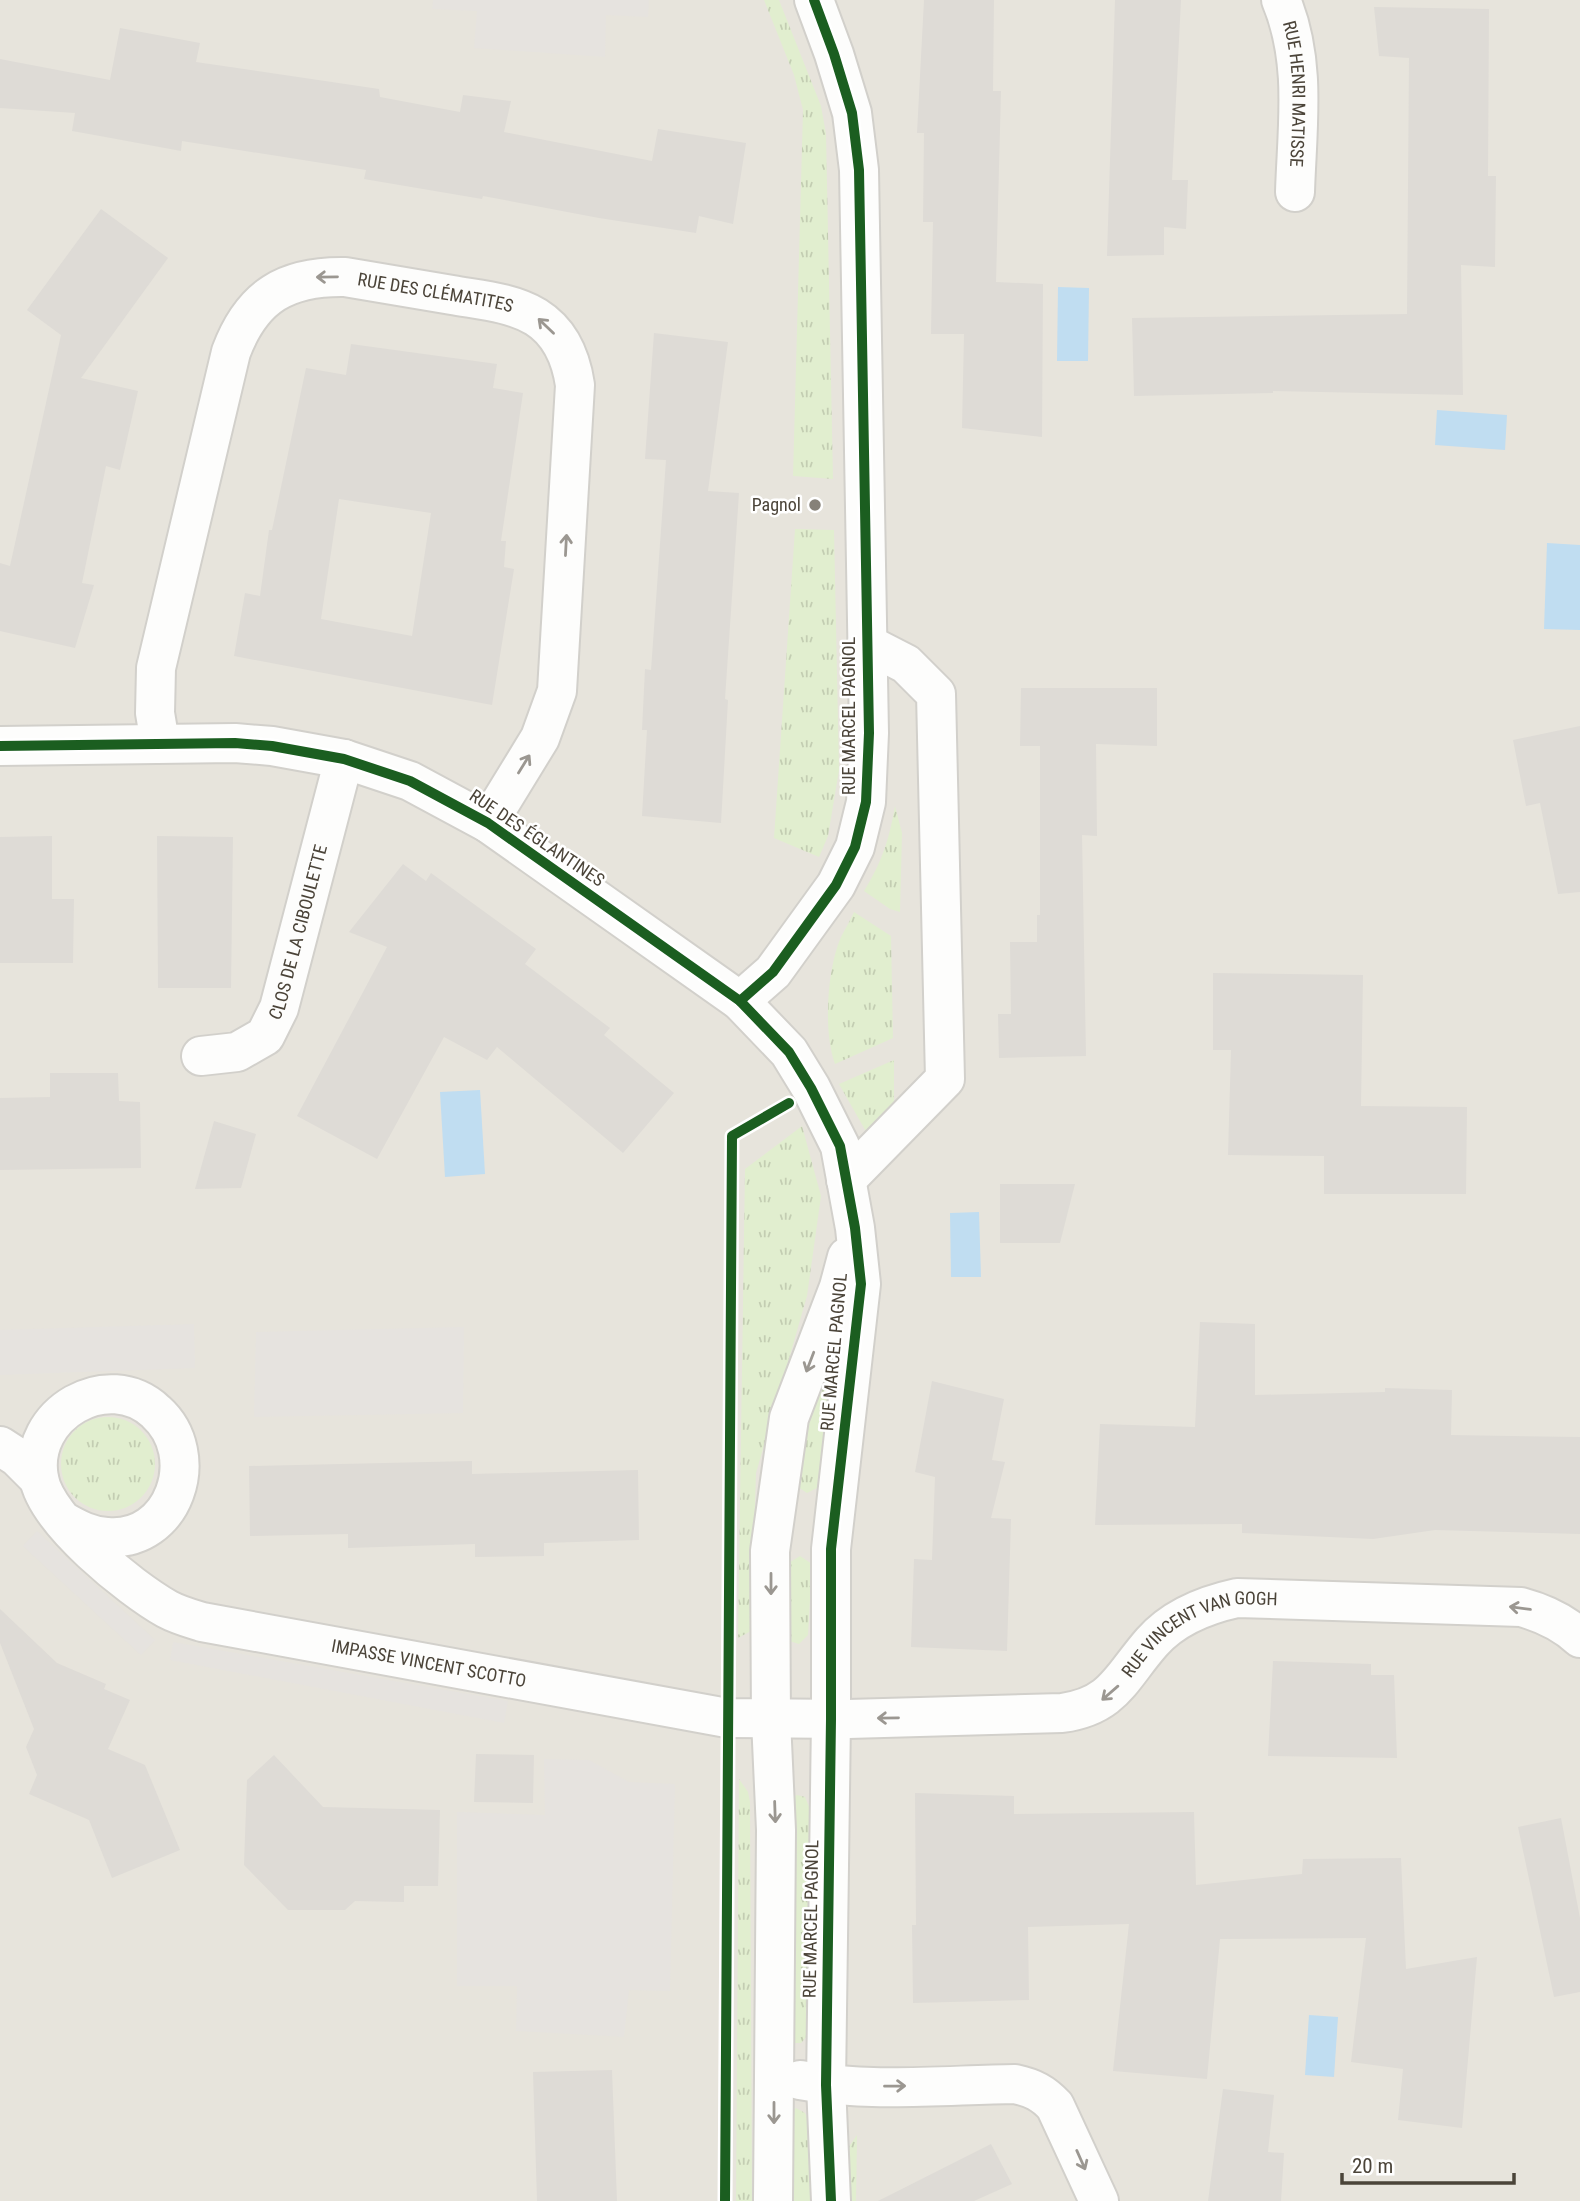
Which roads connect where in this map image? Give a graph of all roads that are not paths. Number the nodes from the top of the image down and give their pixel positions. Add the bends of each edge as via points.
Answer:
1 (814, 0) edge
2 (1281, 0) edge
3 (1295, 192) dead end
4 (867, 644) junction
5 (160, 743) junction
6 (0, 746) edge
7 (344, 759) junction
8 (488, 822) junction
9 (740, 1001) junction
10 (201, 1056) dead end
11 (846, 1180) junction
12 (855, 1228) junction
13 (0, 1447) edge
14 (38, 1479) junction
15 (63, 1521) junction
16 (1580, 1638) edge
17 (831, 1719) junction
18 (771, 1720) junction
19 (774, 2075) junction
20 (826, 2085) junction
21 (773, 2201) edge
22 (831, 2201) edge
23 (1099, 2201) edge

1 - 4 street, RUE MARCEL PAGNOL via 852,113 859,170
2 - 3 street, RUE HENRI MATISSE via 1291,24 1299,72
4 - 9 street, RUE MARCEL PAGNOL via 866,802 855,846 836,885 773,972
4 - 11 street via 906,664 936,694 945,1079
5 - 6 street, RUE DES ÉGLANTINES
5 - 7 street, RUE DES ÉGLANTINES via 260,745
8 -> 5 street, RUE DES CLÉMATITES via 540,738 557,691 575,385 565,348 554,333 538,318 503,303 326,277 273,292 246,319 231,352 156,668
7 - 8 street, RUE DES ÉGLANTINES via 410,781
7 - 10 street, CLOS DE LA CIBOULETTE via 279,1008 265,1036 237,1052
8 - 9 street, RUE DES ÉGLANTINES
9 - 11 street, RUE MARCEL PAGNOL via 789,1052 811,1088 840,1146
11 - 12 street, RUE MARCEL PAGNOL
12 - 17 street, RUE MARCEL PAGNOL via 861,1284 831,1549
12 -> 18 street via 839,1287 789,1418 771,1551
13 - 14 street, IMPASSE VINCENT SCOTTO
14 - 15 street, IMPASSE VINCENT SCOTTO via 47,1502
14 - 15 street via 38,1453 46,1430 63,1411 85,1398 134,1398 156,1411 172,1431 180,1454 180,1479 172,1502 155,1521 134,1534 109,1538 85,1533
15 - 18 street, IMPASSE VINCENT SCOTTO via 119,1574 181,1616 727,1718
16 -> 17 street, RUE VINCENT VAN GOGH via 1540,1612 1521,1607 1237,1598 1202,1607 1168,1628 1152,1641 1114,1691 1082,1710
17 - 18 street, IMPASSE VINCENT SCOTTO
17 - 20 street, RUE MARCEL PAGNOL
18 -> 19 street via 776,1830
19 - 20 street
19 -> 21 street
20 - 22 street, RUE MARCEL PAGNOL
20 -> 23 street via 1015,2084 1032,2088 1055,2106

